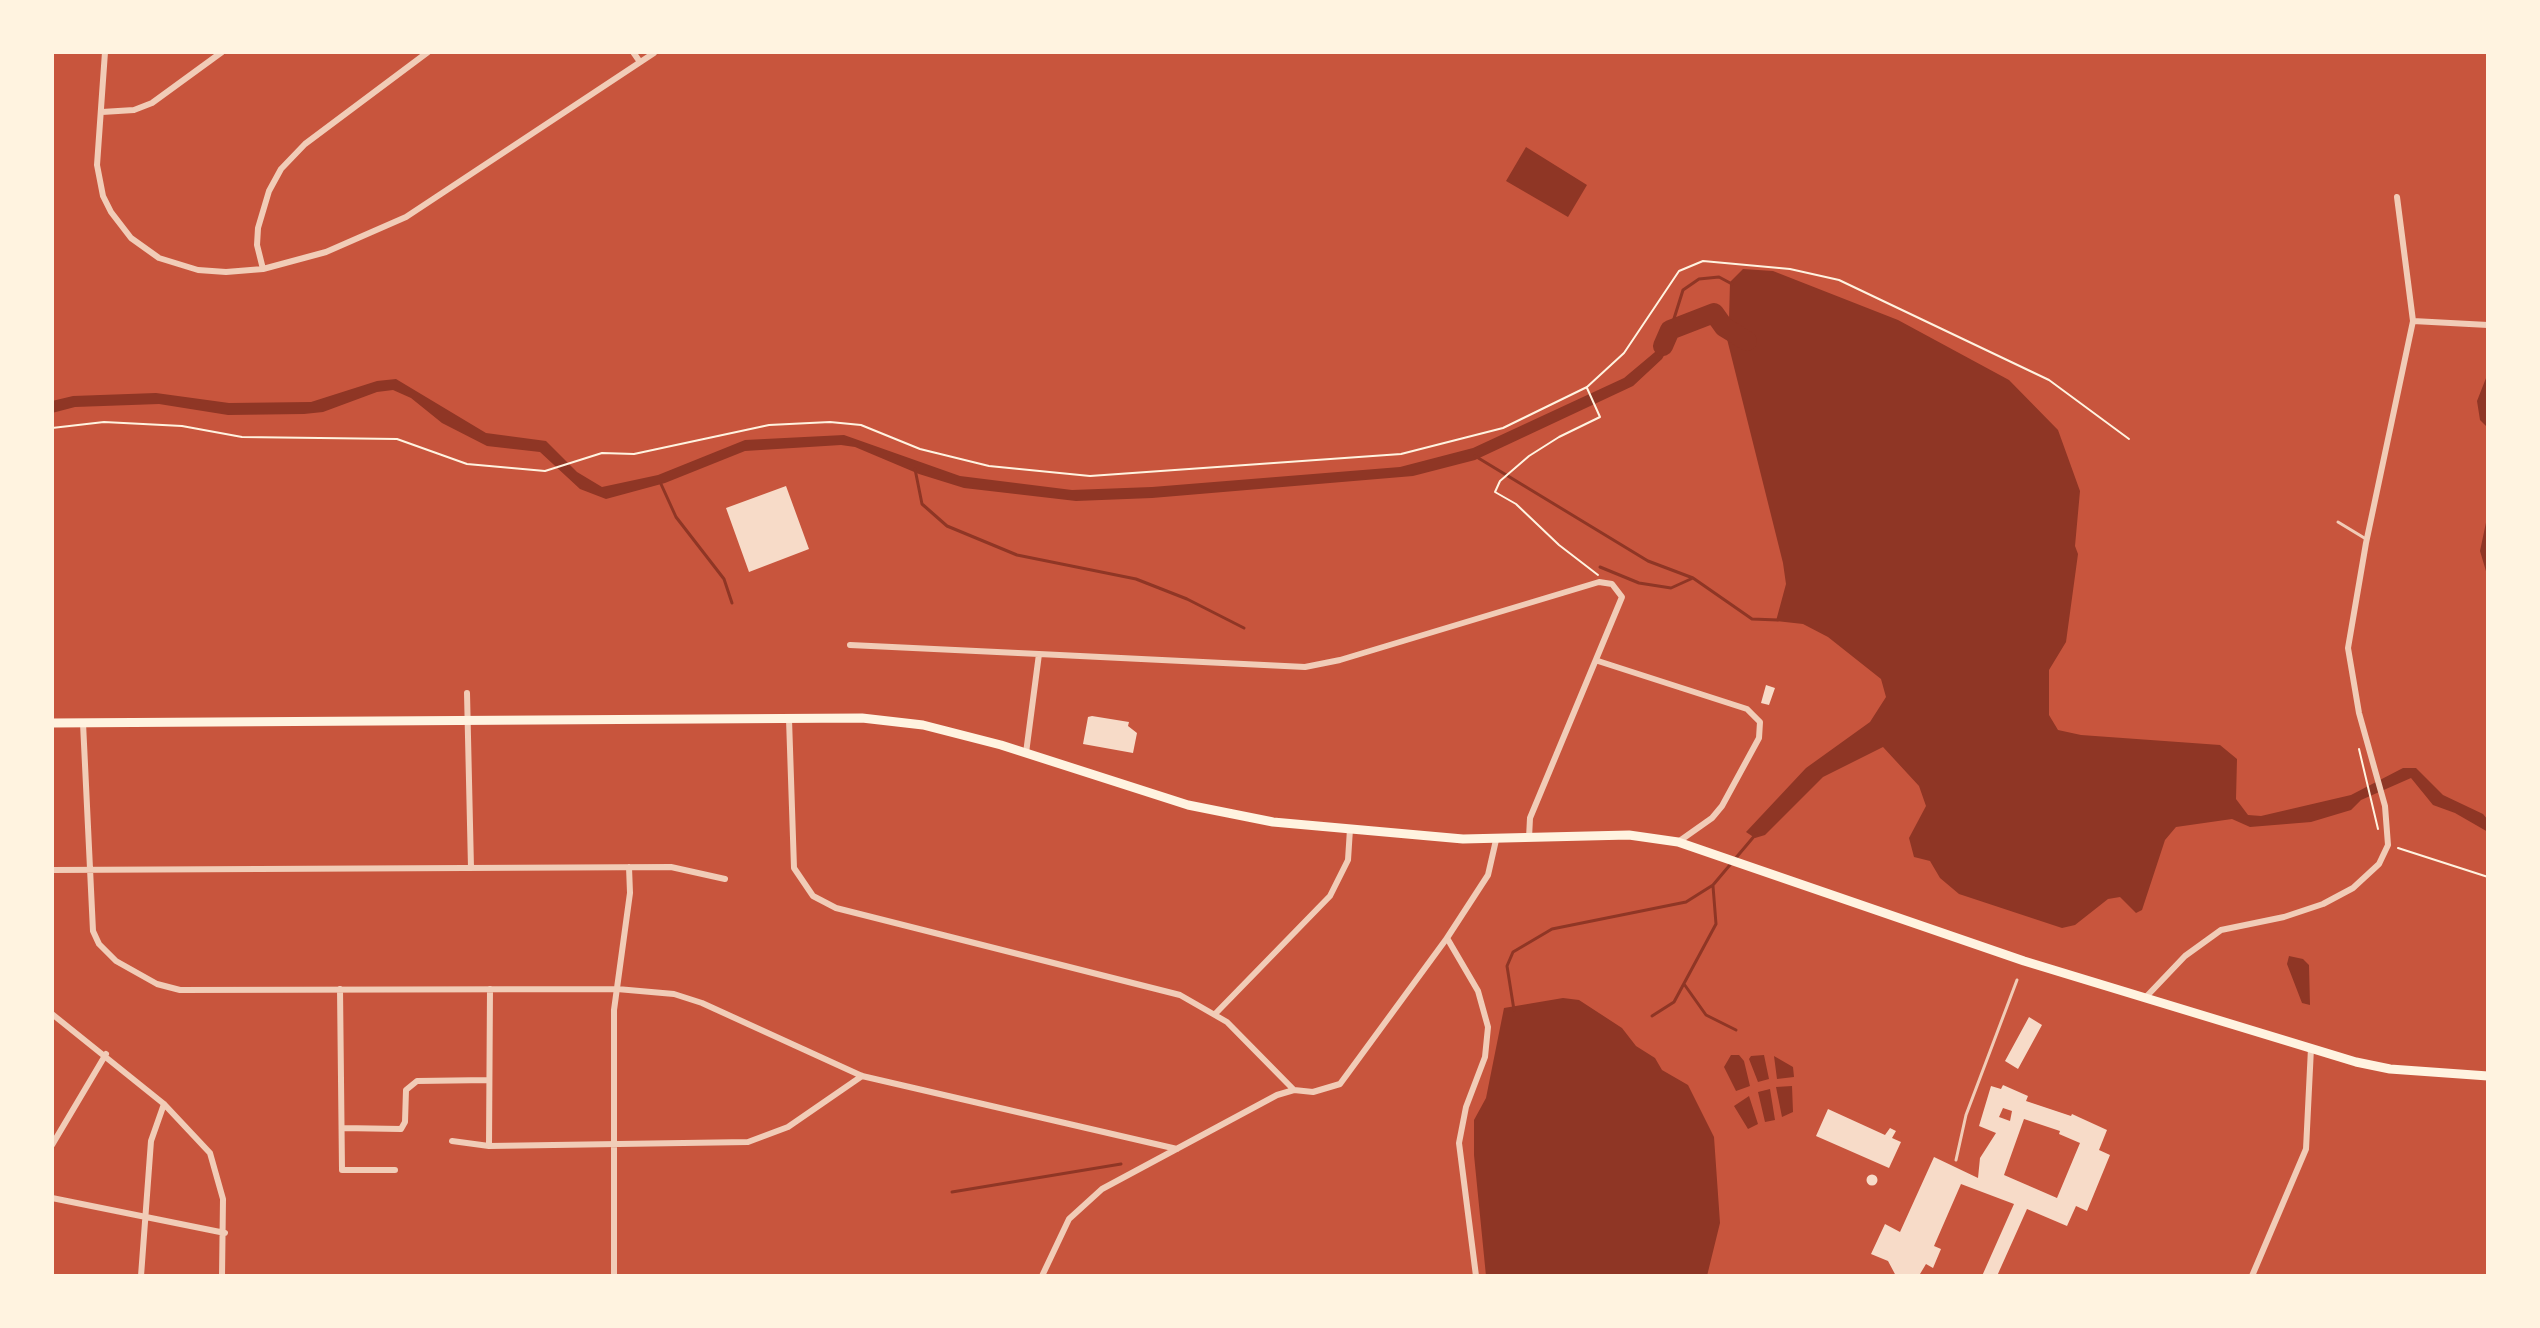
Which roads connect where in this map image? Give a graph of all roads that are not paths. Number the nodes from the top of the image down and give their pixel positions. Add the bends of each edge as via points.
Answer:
1 (105, 52) edge
2 (222, 52) edge
3 (428, 52) edge
4 (633, 52) edge
5 (654, 53) edge
6 (640, 62) junction
7 (102, 112) junction
8 (2397, 197) dead end
9 (263, 269) junction
10 (2413, 321) junction
11 (2488, 325) edge
12 (2338, 522) dead end
13 (2367, 539) junction
14 (850, 645) dead end
15 (1039, 654) junction
16 (1598, 661) junction
17 (467, 693) dead end
18 (789, 719) junction
19 (468, 721) junction
20 (52, 723) edge
21 (83, 723) junction
22 (1026, 753) junction
23 (1350, 829) junction
24 (1529, 838) junction
25 (1496, 840) junction
26 (1678, 842) junction
27 (629, 867) junction
28 (471, 868) junction
29 (91, 869) junction
30 (52, 870) edge
31 (725, 879) dead end
32 (1447, 938) junction
33 (2017, 980) dead end
34 (340, 989) junction
35 (490, 989) junction
36 (617, 989) junction
37 (2145, 998) junction
38 (1216, 1013) junction
39 (52, 1014) edge
40 (2311, 1048) junction
41 (106, 1054) junction
42 (862, 1076) junction
43 (2488, 1076) edge
44 (489, 1080) junction
45 (1294, 1090) junction
46 (164, 1104) junction
47 (342, 1128) junction
48 (52, 1140) edge
49 (452, 1141) dead end
50 (614, 1145) junction
51 (489, 1146) junction
52 (1177, 1149) junction
53 (1956, 1160) dead end
54 (395, 1170) dead end
55 (52, 1198) edge
56 (144, 1215) junction
57 (225, 1233) junction
58 (141, 1276) edge
59 (222, 1276) edge
60 (614, 1276) edge
61 (1042, 1276) edge
62 (1476, 1276) edge
63 (2252, 1276) edge

1 - 7 street
2 - 7 street via 152,103
3 - 9 street via 305,144 281,169 258,228
4 - 6 street
5 - 6 street
6 - 9 street via 406,217 340,247
7 - 9 street via 100,185 111,212 131,238 159,258 198,270
8 - 10 street
10 - 11 street
10 - 13 street
12 - 13 lane
13 - 37 street via 2348,648 2359,713 2385,806 2388,845 2379,864 2353,888 2323,904 2221,930 2185,956
14 - 15 street
15 - 16 street via 1305,667 1598,579 1612,584 1622,597
15 - 22 street
16 - 24 street via 1530,818
16 - 26 street via 1747,709 1760,722 1759,738 1722,806
17 - 19 street
18 - 19 main road
18 - 22 main road via 862,718 923,725
18 - 38 street via 794,868 813,896 836,908 1169,991
19 - 21 main road
19 - 28 street
20 - 21 main road
21 - 29 street
22 - 23 main road via 1225,814
23 - 25 main road
23 - 38 street via 1348,860 1330,896
24 - 25 main road
24 - 26 main road via 1629,835
25 - 32 street via 1488,875
26 - 37 main road via 2022,965
27 - 28 street
27 - 31 street via 671,867
27 - 36 street
28 - 29 street
29 - 30 street
29 - 34 street via 90,920 96,939 142,978 180,990
32 - 45 street via 1340,1084 1313,1092
32 - 62 street via 1478,991 1488,1027 1485,1057 1459,1143
33 - 53 lane via 1966,1115
34 - 35 street
34 - 47 street
35 - 36 street
35 - 44 street
36 - 42 street via 693,999
36 - 50 street
37 - 40 main road
38 - 45 street
39 - 41 street
40 - 43 main road via 2375,1066
40 - 63 street via 2306,1149
41 - 46 street
41 - 48 street
42 - 50 street via 767,1138 722,1145
42 - 52 street
44 - 47 street via 417,1081 406,1090 401,1129
44 - 51 street
45 - 52 street
46 - 56 street via 151,1141
46 - 57 street via 210,1153 223,1199
47 - 54 street via 342,1170
49 - 51 street
50 - 51 street
50 - 60 street
52 - 61 street via 1091,1197 1069,1219
55 - 56 street
56 - 57 street
56 - 58 street
57 - 59 street

